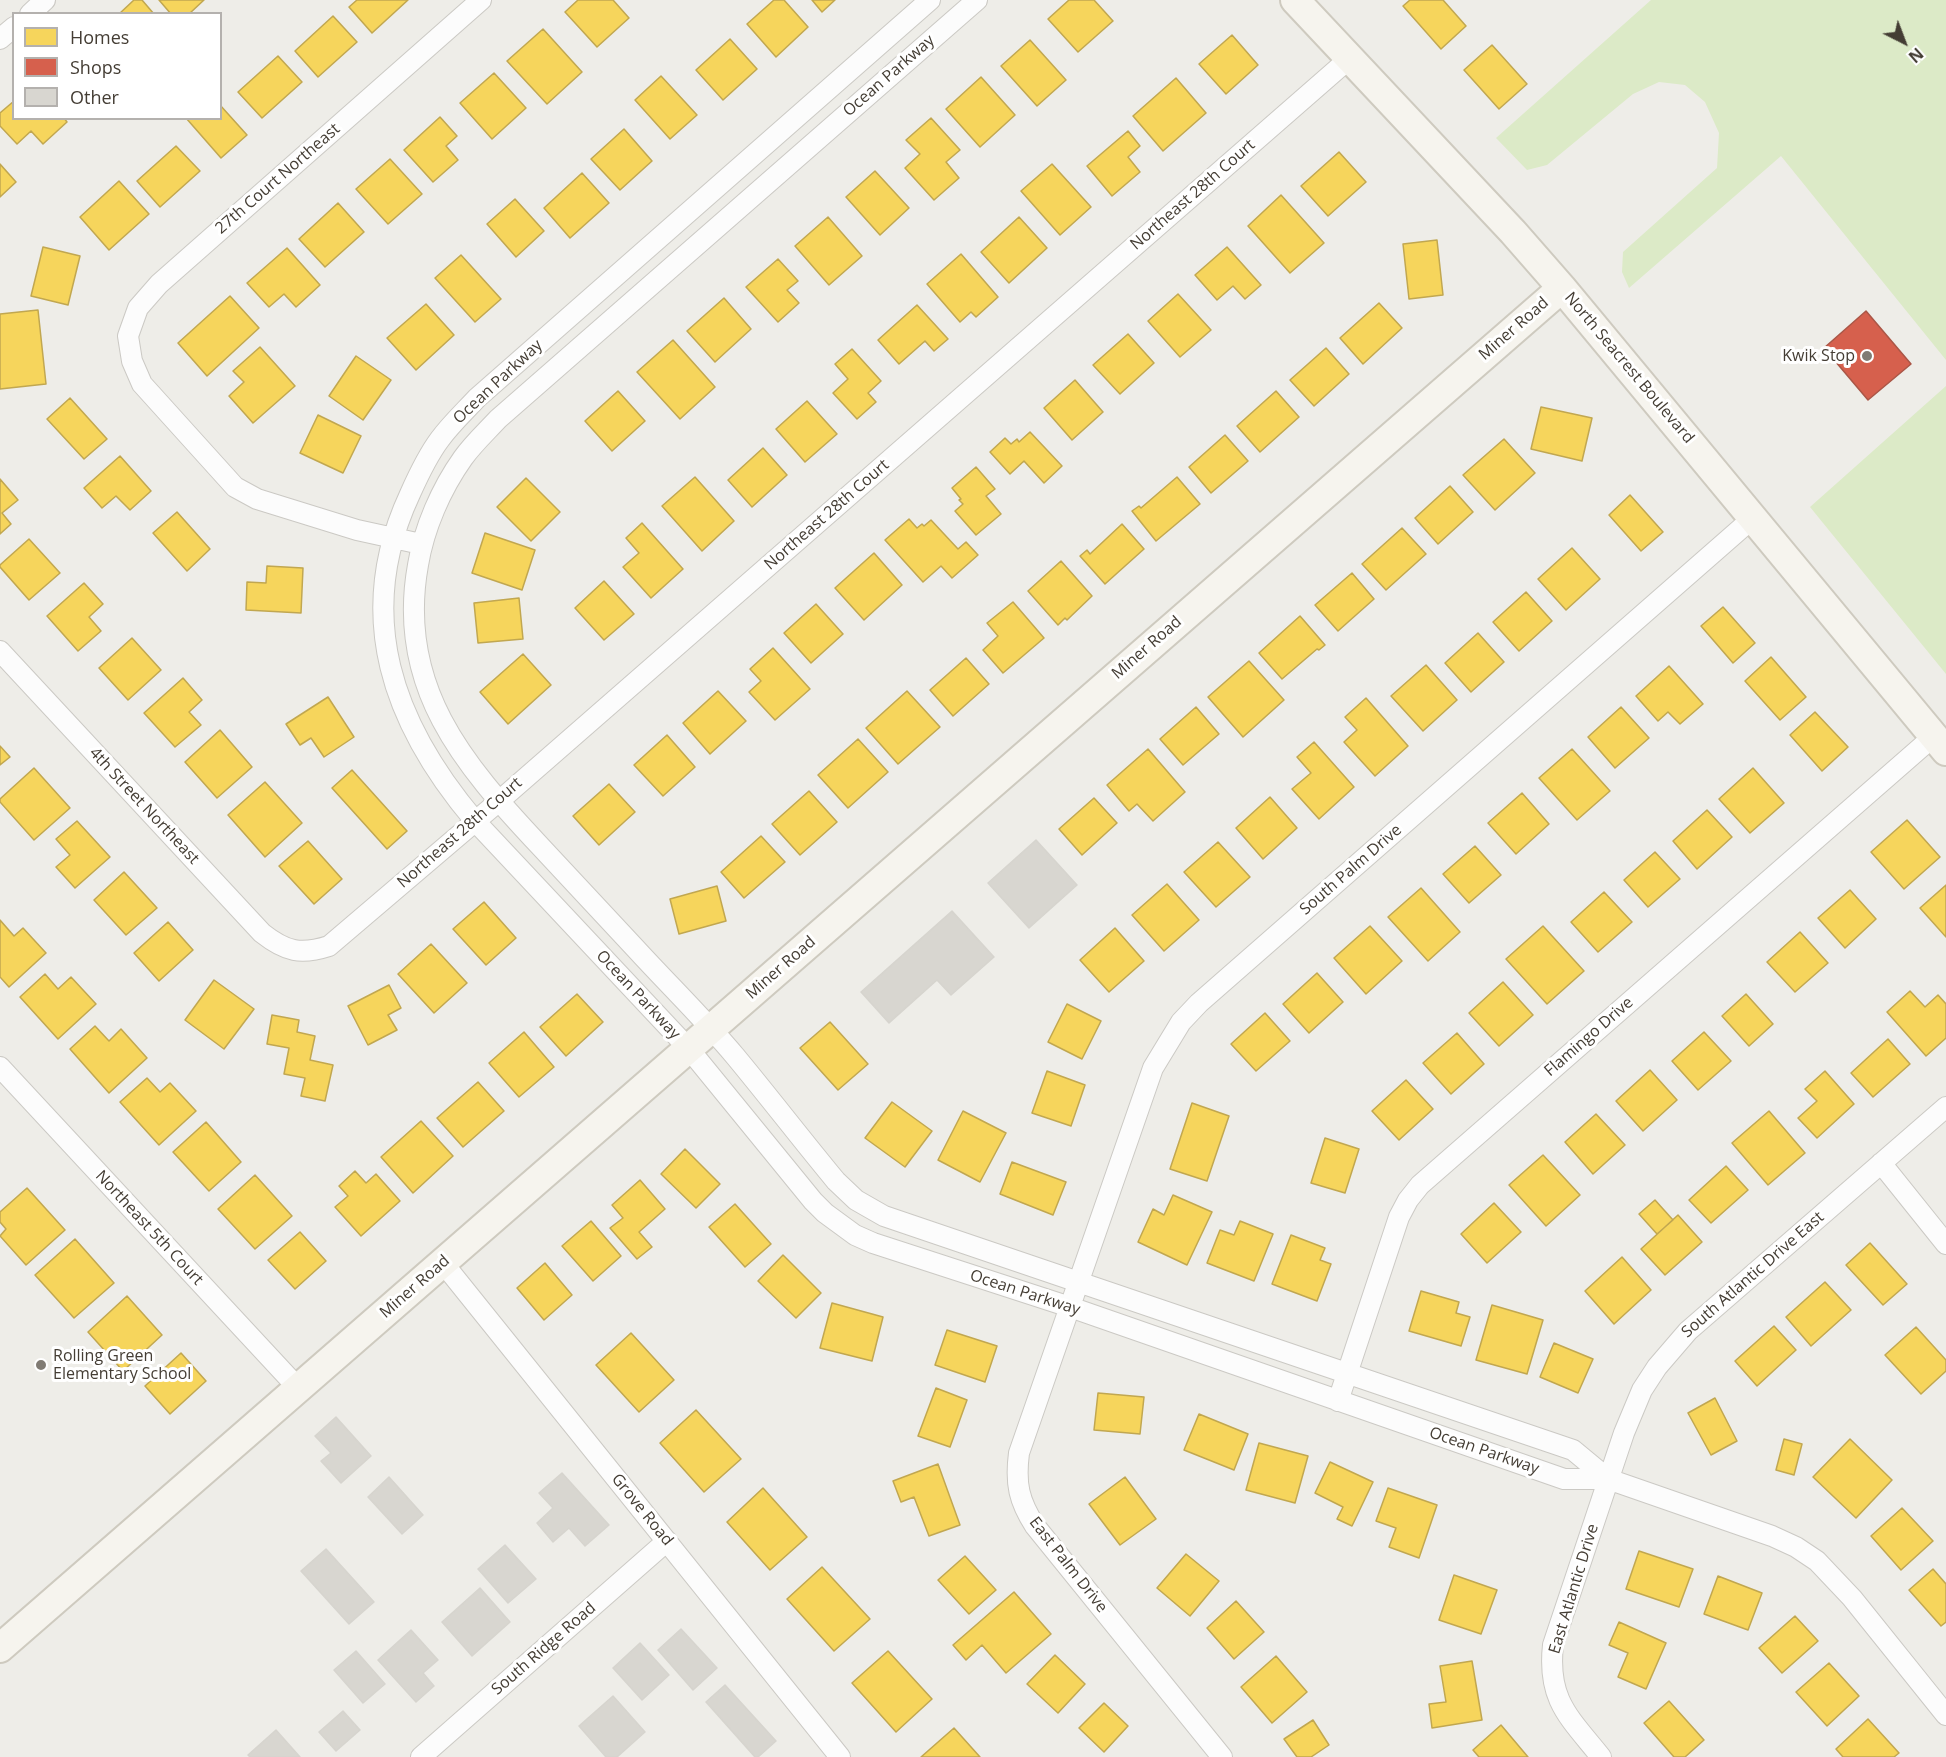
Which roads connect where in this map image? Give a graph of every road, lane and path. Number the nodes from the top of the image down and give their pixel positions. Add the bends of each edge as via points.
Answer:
1 (481, 0) edge
2 (930, 0) edge
3 (977, 0) edge
4 (1295, 0) edge
5 (12, 29) edge
6 (0, 39) edge
7 (1350, 58) junction
8 (783, 130) junction
9 (802, 153) junction
10 (1562, 288) junction
11 (1754, 517) junction
12 (393, 538) junction
13 (422, 544) junction
14 (0, 651) edge
15 (1940, 744) edge
16 (498, 802) junction
17 (475, 821) junction
18 (294, 951) joint
19 (711, 1029) junction
20 (689, 1049) junction
21 (0, 1067) edge
22 (1946, 1107) edge
23 (1881, 1163) junction
24 (1946, 1244) edge
25 (443, 1263) junction
26 (1078, 1281) junction
27 (1070, 1307) junction
28 (1347, 1373) junction
29 (299, 1389) junction
30 (1338, 1401) junction
31 (1608, 1479) junction
32 (668, 1541) junction
33 (0, 1648) edge
34 (1946, 1715) edge
35 (838, 1756) edge
36 (421, 1757) edge
37 (1222, 1757) edge
38 (1601, 1757) edge

1 - 12 street, 27th Court Northeast via 152,292 138,308 128,336 132,361 142,384 235,487 257,499
2 - 8 street, Ocean Parkway
3 - 9 street, Ocean Parkway
4 - 7 street, North Seacrest Boulevard
5 - 6 street
7 - 10 street, North Seacrest Boulevard
7 - 16 street, Northeast 28th Court
8 - 9 street
8 - 12 street, Ocean Parkway via 477,398 430,455 402,510
9 - 13 street, Ocean Parkway via 498,419 464,457 446,486
10 - 11 street, North Seacrest Boulevard
10 - 19 street, Miner Road
11 - 15 street, North Seacrest Boulevard
11 - 26 street, South Palm Drive via 1181,1022 1153,1068
12 - 13 street
12 - 17 street, Ocean Parkway via 384,580 383,609 389,663 418,741
13 - 16 street, Ocean Parkway via 412,617 418,656 445,728
14 - 18 street, 4th Street Northeast via 262,933
15 - 28 street, Flamingo Drive via 1420,1185 1399,1217
16 - 17 street, Northeast 28th Court
16 - 19 street, Ocean Parkway
17 - 18 street, Northeast 28th Court via 329,946
17 - 20 street, Ocean Parkway
19 - 20 street, Miner Road
19 - 26 street, Ocean Parkway via 856,1200 884,1216
20 - 25 street, Miner Road
20 - 27 street, Ocean Parkway via 813,1201 839,1225 873,1243
21 - 29 street, Northeast 5th Court
22 - 23 street, South Atlantic Drive East
23 - 24 street
23 - 31 street, South Atlantic Drive East via 1670,1349 1642,1390
25 - 29 street, Miner Road
25 - 32 street, Grove Road
26 - 27 street, South Palm Drive
26 - 28 street, Ocean Parkway
27 - 30 street, Ocean Parkway
27 - 37 street, East Palm Drive via 1019,1453 1018,1492 1035,1526
28 - 30 street, Flamingo Drive
28 - 31 street, Ocean Parkway via 1573,1450
29 - 33 street, Miner Road
30 - 31 street, Ocean Parkway via 1564,1479
31 - 34 street, Ocean Parkway via 1772,1536 1817,1561 1852,1598
31 - 38 street, East Atlantic Drive via 1553,1645 1551,1665 1560,1702
32 - 35 street, Grove Road
32 - 36 street, South Ridge Road

